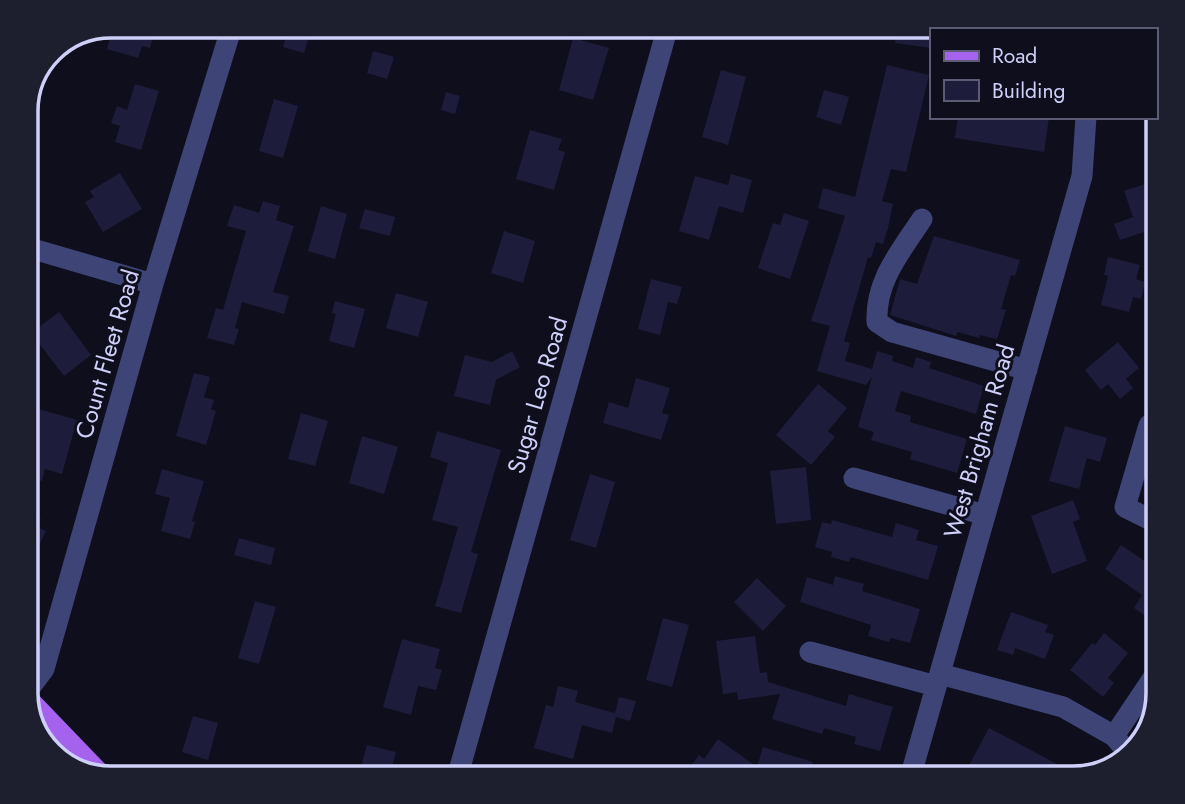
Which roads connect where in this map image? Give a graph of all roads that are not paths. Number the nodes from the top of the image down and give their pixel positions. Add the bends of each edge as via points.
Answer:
1 (228, 38) edge
2 (665, 38) edge
3 (1086, 119) edge
4 (922, 219) dead end
5 (39, 251) edge
6 (153, 284) junction
7 (1027, 370) junction
8 (1146, 435) edge
9 (854, 478) dead end
10 (985, 515) junction
11 (1146, 518) edge
12 (810, 652) dead end
13 (39, 676) edge
14 (938, 680) junction
15 (1146, 688) edge
16 (41, 711) edge
17 (1114, 736) junction
18 (1123, 746) edge
19 (88, 762) edge
20 (460, 766) edge
21 (913, 766) edge

1 - 6 street, Count Fleet Road
2 - 20 street, Sugar Leo Road
3 - 7 street, West Brigham Road via 1082,176
4 - 7 street via 886,274 876,303 877,322 892,332
5 - 6 street
6 - 13 street, Count Fleet Road
7 - 10 street, West Brigham Road
8 - 11 street via 1125,507
9 - 10 street
10 - 14 street, West Brigham Road
12 - 14 street
14 - 17 street via 1063,706
14 - 21 street, West Brigham Road
15 - 17 street
16 - 19 main road
17 - 18 street

